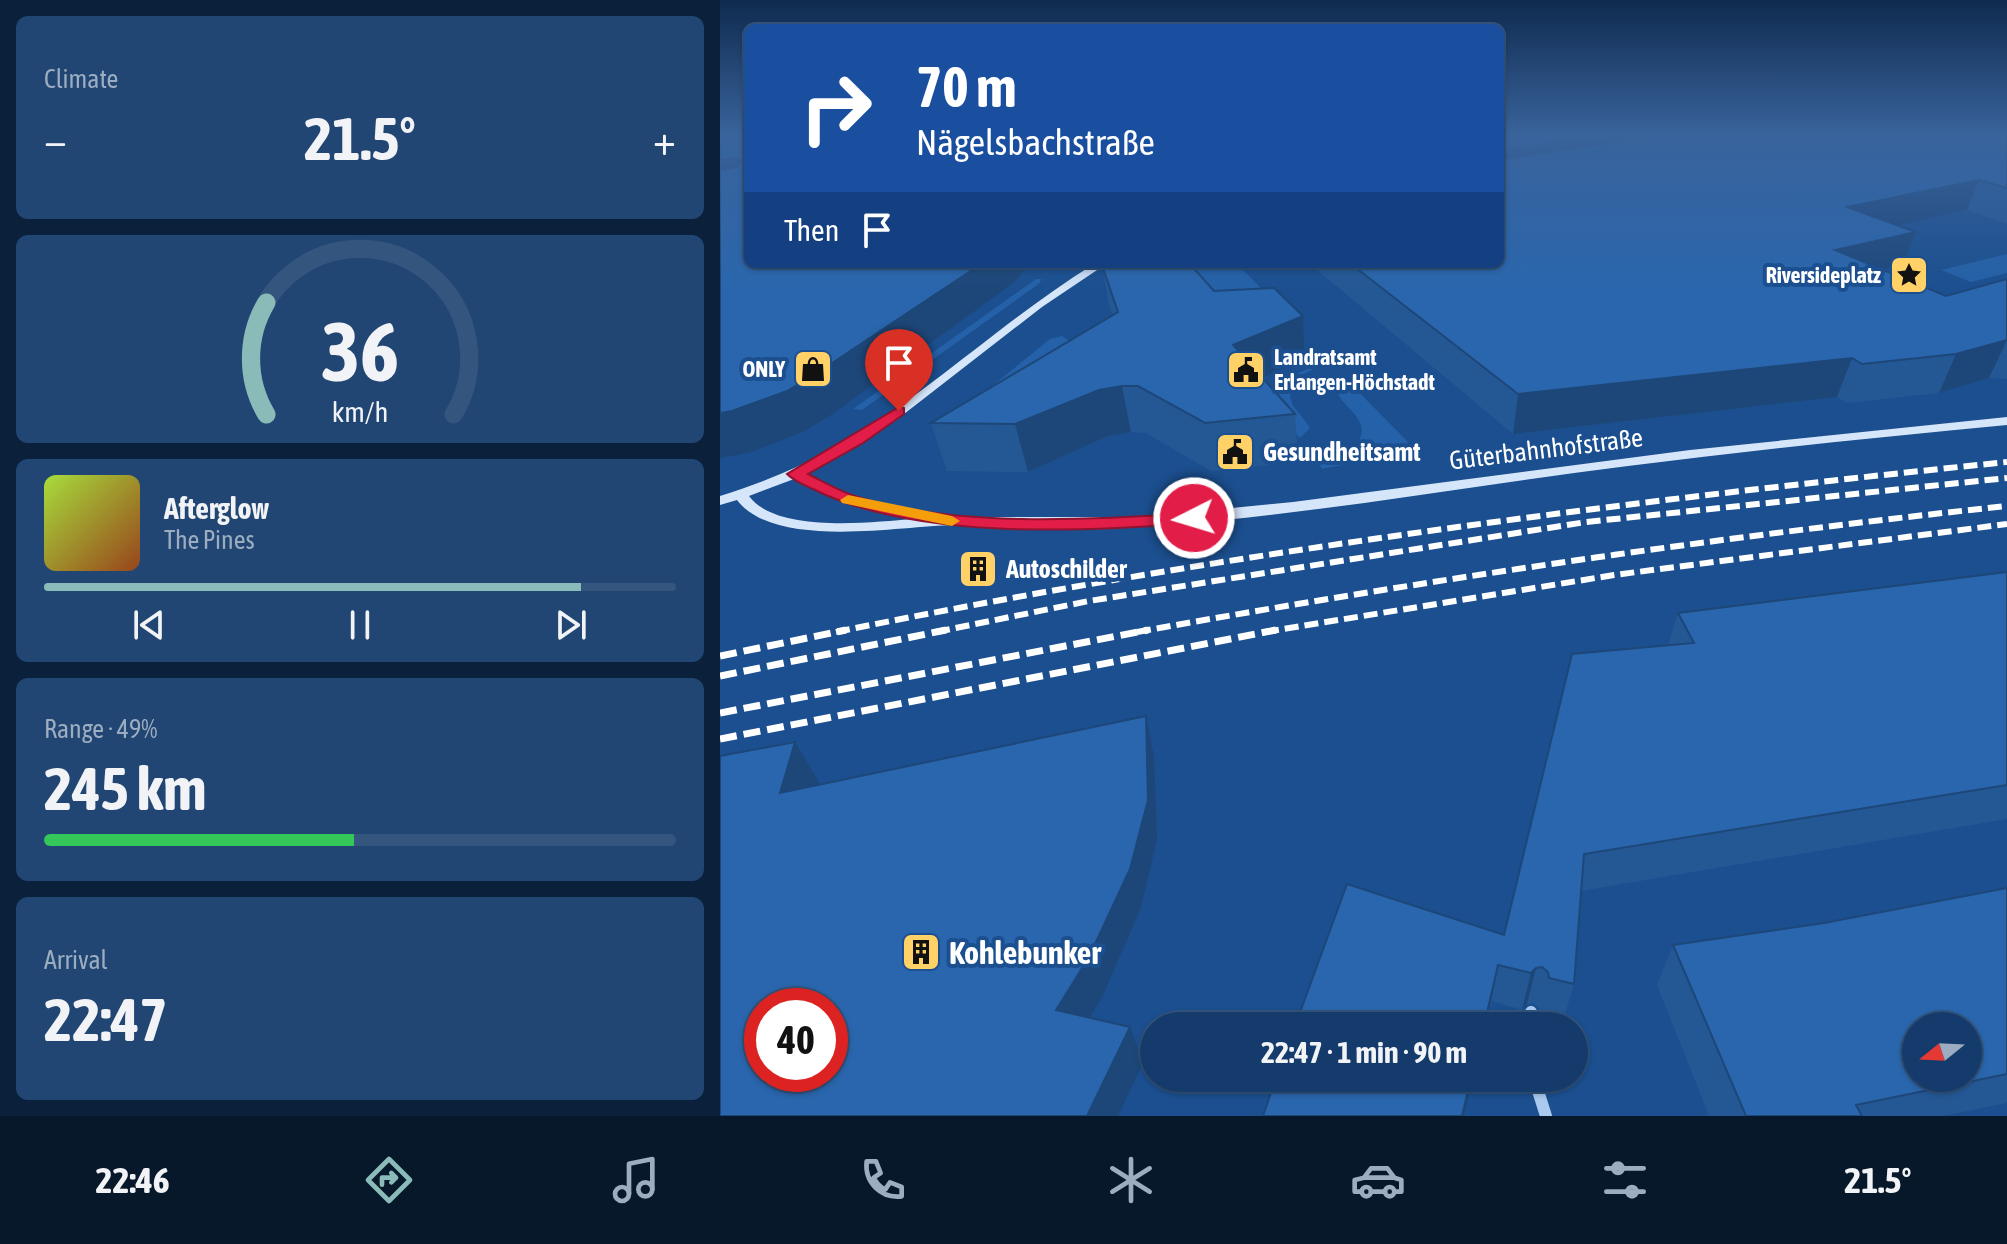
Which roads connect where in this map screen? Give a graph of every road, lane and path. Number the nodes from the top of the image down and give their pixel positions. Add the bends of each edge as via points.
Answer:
1 (1095, 268) edge
2 (2007, 421) edge
3 (795, 474) junction
4 (741, 494) junction
5 (720, 501) edge
6 (947, 521) junction
7 (1538, 1092) edge
8 (1546, 1116) edge

1 - 3 street via 875,429
2 - 6 street, Güterbahnhofstraße via 1207,517 1124,523
3 - 4 street
3 - 6 street, Güterbahnhofstraße via 846,499
4 - 5 street
4 - 6 street, Güterbahnhofstraße via 756,511 805,524 878,527
7 - 8 street

